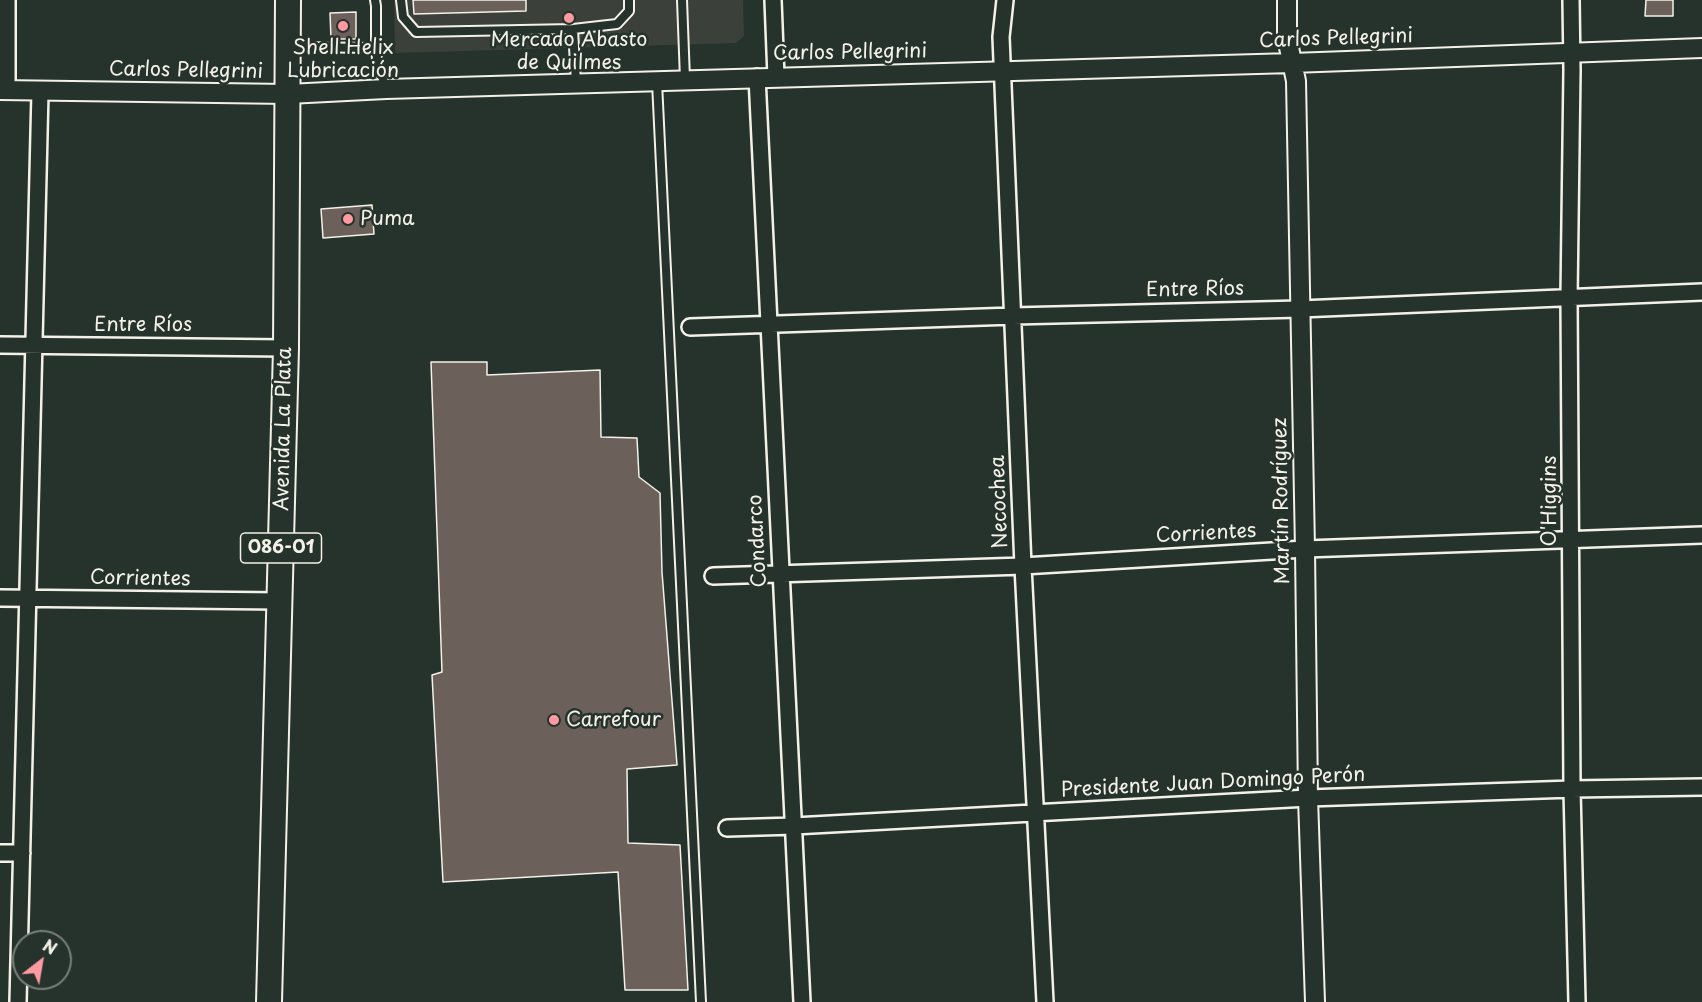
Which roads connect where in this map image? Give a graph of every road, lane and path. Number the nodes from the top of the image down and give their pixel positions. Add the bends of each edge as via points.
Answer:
1 (7, 0) edge
2 (288, 0) edge
3 (375, 0) edge
4 (401, 0) edge
5 (629, 0) edge
6 (682, 0) edge
7 (773, 0) edge
8 (1005, 0) edge
9 (1287, 0) edge
10 (1571, 0) edge
11 (573, 29) junction
12 (289, 47) junction
13 (376, 48) junction
14 (1702, 48) edge
15 (1571, 53) junction
16 (1292, 63) junction
17 (1003, 72) junction
18 (757, 77) junction
19 (776, 77) junction
20 (685, 79) junction
21 (657, 80) junction
22 (576, 83) junction
23 (386, 89) junction
24 (4, 90) edge
25 (40, 92) junction
26 (288, 94) junction
27 (1702, 292) edge
28 (1569, 297) junction
29 (1300, 309) junction
30 (1013, 316) junction
31 (768, 325) junction
32 (690, 327) dead end
33 (0, 345) edge
34 (33, 345) junction
35 (286, 348) junction
36 (1702, 535) edge
37 (1572, 540) junction
38 (1305, 549) junction
39 (1023, 566) junction
40 (781, 574) junction
41 (714, 576) dead end
42 (0, 598) edge
43 (29, 599) junction
44 (280, 601) junction
45 (1702, 787) edge
46 (1572, 789) junction
47 (1308, 798) junction
48 (1035, 813) junction
49 (794, 826) junction
50 (727, 828) dead end
51 (0, 853) edge
52 (22, 853) junction
53 (18, 1002) edge
54 (269, 1002) edge
55 (701, 1002) edge
56 (802, 1002) edge
57 (1045, 1002) edge
58 (1315, 1002) edge
59 (1577, 1002) edge

1 - 24 street
2 - 12 main road, Avenida La Plata / 086-01
3 - 13 lane
4 - 11 lane via 403,17 416,32
5 - 11 lane via 629,11 617,24
6 - 20 lane
7 - 19 street
8 - 17 street, Necochea
9 - 16 street, Martín Rodríguez via 1287,38
10 - 15 street, O'Higgins
11 - 22 lane
12 - 13 lane
12 - 26 main road, Avenida La Plata / 086-01
13 - 23 lane
14 - 15 street, Carlos Pellegrini
15 - 16 street, Carlos Pellegrini
15 - 28 street, O'Higgins
16 - 17 street, Carlos Pellegrini
16 - 29 street, Martín Rodríguez via 1296,81
17 - 19 street, Carlos Pellegrini
17 - 30 street, Necochea
18 - 19 street, Carlos Pellegrini
18 - 20 street, Carlos Pellegrini
18 - 31 street, Condarco
20 - 21 street, Carlos Pellegrini
21 - 22 street, Carlos Pellegrini
21 - 55 lane
22 - 23 street, Carlos Pellegrini
23 - 26 street, Carlos Pellegrini
24 - 25 street, Carlos Pellegrini
25 - 26 street, Carlos Pellegrini
25 - 34 street
26 - 35 main road, Avenida La Plata / 086-01
27 - 28 street, Entre Ríos
28 - 29 street, Entre Ríos
28 - 37 street, O'Higgins
29 - 30 street, Entre Ríos
29 - 38 street, Martín Rodríguez
30 - 31 street, Entre Ríos
30 - 39 street, Necochea
31 - 32 street, Entre Ríos
31 - 40 street, Condarco
33 - 34 street, Entre Ríos
34 - 35 street, Entre Ríos
34 - 43 street
35 - 44 main road, Avenida La Plata / 086-01
36 - 37 street, Corrientes
37 - 38 street, Corrientes
37 - 46 street, O'Higgins
38 - 39 street, Corrientes
38 - 47 street, Martín Rodríguez
39 - 40 street, Corrientes
39 - 48 street, Necochea
40 - 41 street, Corrientes
40 - 49 street, Condarco
42 - 43 street, Corrientes
43 - 44 street, Corrientes
43 - 52 street
44 - 54 main road, Avenida La Plata / 086-01
45 - 46 street, Presidente Juan Domingo Perón
46 - 47 street, Presidente Juan Domingo Perón
46 - 59 street, O'Higgins
47 - 48 street, Presidente Juan Domingo Perón
47 - 58 street, Martín Rodríguez
48 - 49 street, Presidente Juan Domingo Perón
48 - 57 street, Necochea
49 - 50 street, Presidente Juan Domingo Perón
49 - 56 street, Condarco
51 - 52 street
52 - 53 street

